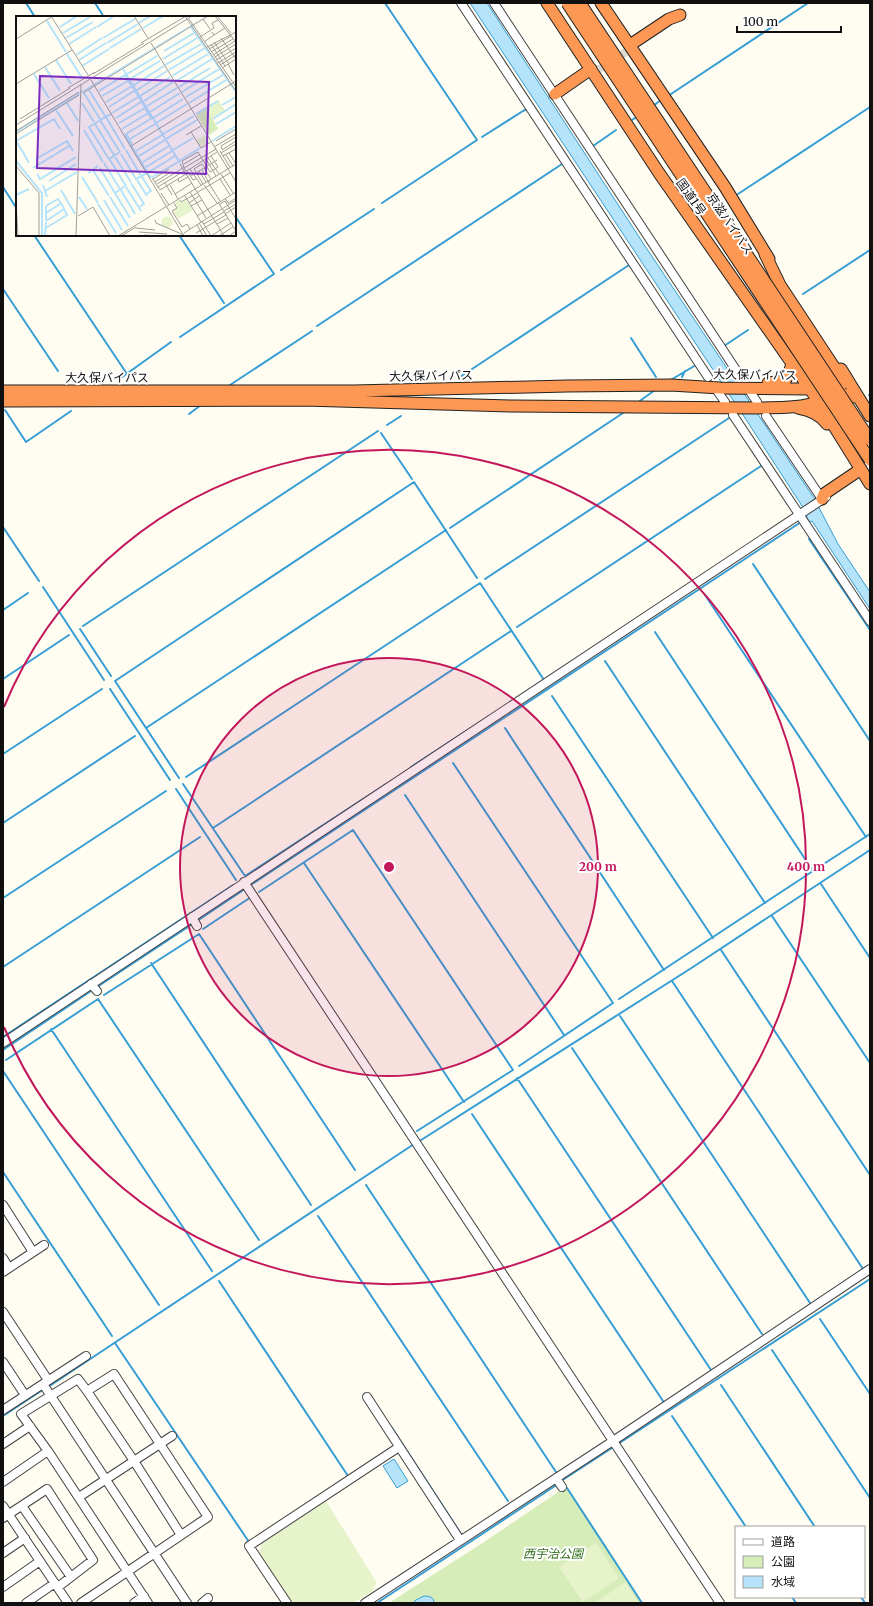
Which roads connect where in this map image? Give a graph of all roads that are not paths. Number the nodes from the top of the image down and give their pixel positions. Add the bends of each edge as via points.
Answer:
1 (461, 3) edge
2 (494, 3) edge
3 (548, 3) edge
4 (567, 3) edge
5 (580, 3) edge
6 (601, 3) edge
7 (680, 15) dead end
8 (634, 44) junction
9 (588, 74) junction
10 (556, 96) junction
11 (765, 254) junction
12 (792, 364) junction
13 (716, 385) junction
14 (744, 385) junction
15 (809, 389) junction
16 (3, 391) edge
17 (835, 392) junction
18 (103, 396) junction
19 (859, 398) junction
20 (3, 401) edge
21 (819, 402) junction
22 (757, 405) junction
23 (730, 408) junction
24 (798, 408) junction
25 (766, 416) dead end
26 (870, 416) edge
27 (870, 440) edge
28 (870, 460) edge
29 (858, 473) junction
30 (870, 484) edge
31 (870, 490) edge
32 (821, 500) junction
33 (801, 513) junction
34 (870, 621) edge
35 (247, 885) junction
36 (3, 1043) edge
37 (3, 1205) edge
38 (44, 1245) dead end
39 (34, 1252) junction
40 (3, 1258) edge
41 (870, 1269) edge
42 (6, 1270) edge
43 (3, 1312) edge
44 (86, 1356) dead end
45 (3, 1362) edge
46 (46, 1382) junction
47 (87, 1391) junction
48 (25, 1395) junction
49 (50, 1395) junction
50 (367, 1397) dead end
51 (3, 1410) edge
52 (30, 1426) junction
53 (172, 1436) dead end
54 (613, 1441) junction
55 (3, 1444) edge
56 (160, 1444) junction
57 (399, 1447) junction
58 (48, 1451) junction
59 (134, 1461) junction
60 (106, 1480) junction
61 (3, 1482) edge
62 (79, 1497) junction
63 (3, 1506) edge
64 (22, 1506) junction
65 (6, 1516) edge
66 (180, 1535) junction
67 (25, 1538) junction
68 (460, 1540) junction
69 (3, 1553) edge
70 (154, 1553) junction
71 (40, 1561) junction
72 (127, 1571) junction
73 (70, 1578) junction
74 (56, 1585) junction
75 (3, 1587) edge
76 (146, 1600) edge
77 (26, 1603) edge
78 (68, 1603) edge
79 (81, 1603) edge
80 (134, 1603) edge
81 (187, 1603) edge
82 (287, 1603) edge
83 (365, 1603) edge
84 (720, 1603) edge

1 - 13 street
2 - 10 street
3 - 9 highway, 国道1号
4 - 28 highway, 京滋バイパス, bridge
5 - 27 highway, 京滋バイパス, bridge
6 - 8 highway
7 - 8 highway via 669,19
8 - 11 highway via 664,98 725,187
9 - 10 highway
9 - 12 highway, 国道1号
10 - 14 street
11 - 17 highway via 780,285 840,376 841,385
11 - 19 highway
12 - 14 highway via 785,381
12 - 15 highway, 国道1号
13 - 14 highway, 大久保バイパス
13 - 18 highway, 大久保バイパス via 353,391 222,390
13 - 23 street
14 - 15 highway, 大久保バイパス
14 - 22 street
15 - 17 highway, 大久保バイパス
15 - 21 highway, 国道1号
16 - 18 highway, 大久保バイパス
17 - 19 highway, 大久保バイパス
17 - 21 highway, 大久保バイパス
18 - 20 highway, 大久保バイパス
18 - 23 highway, 大久保バイパス via 512,406
19 - 26 highway
21 - 24 highway, 大久保バイパス
21 - 29 highway, 国道1号
22 - 23 highway, 大久保バイパス
22 - 24 highway, 大久保バイパス
23 - 33 street
24 - 29 highway via 810,410 825,421
25 - 32 street
29 - 30 highway
29 - 31 highway
29 - 32 highway via 824,494
32 - 33 street
33 - 34 street
33 - 35 street
35 - 36 street via 94,987
35 - 54 street
37 - 39 street
38 - 39 street
39 - 42 street
40 - 42 street
41 - 54 street
43 - 46 street
44 - 46 street
45 - 48 street
46 - 48 street
46 - 49 street
47 - 49 street via 78,1379
47 - 56 street via 114,1374
47 - 59 street
48 - 51 street
49 - 52 street via 21,1414
49 - 60 street
50 - 57 street
52 - 55 street
52 - 58 street
53 - 56 street
54 - 68 street via 559,1482
54 - 84 street
56 - 59 street
56 - 66 street via 208,1517
57 - 68 street
57 - 82 street via 249,1546
58 - 61 street
58 - 62 street
59 - 60 street
59 - 66 street
60 - 62 street
60 - 70 street
62 - 72 street
63 - 65 street
64 - 65 street
64 - 73 street
64 - 73 street via 47,1489 93,1560
65 - 67 street
66 - 70 street
67 - 69 street
67 - 71 street
68 - 83 street
70 - 72 street
70 - 81 street
71 - 74 street
71 - 75 street
72 - 76 street
72 - 79 street
73 - 74 street
74 - 77 street
74 - 78 street
76 - 80 street

